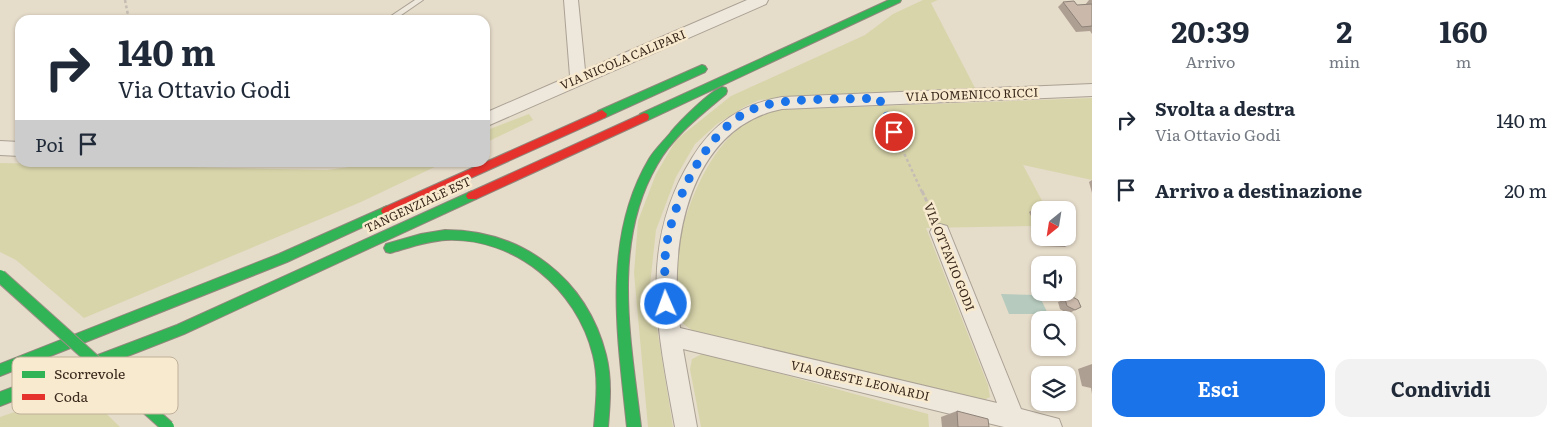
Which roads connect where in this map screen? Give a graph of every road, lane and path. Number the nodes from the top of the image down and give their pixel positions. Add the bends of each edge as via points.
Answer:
1 (125, 0) edge
2 (420, 0) edge
3 (571, 0) edge
4 (761, 0) edge
5 (897, 0) edge
6 (129, 15) edge
7 (397, 15) edge
8 (846, 23) junction
9 (709, 66) dead end
10 (578, 79) junction
11 (1092, 90) edge
12 (879, 98) junction
13 (490, 118) edge
14 (0, 148) edge
15 (15, 149) edge
16 (490, 165) edge
17 (485, 167) edge
18 (940, 232) joint
19 (382, 252) dead end
20 (346, 267) dead end
21 (0, 276) edge
22 (180, 330) junction
23 (670, 336) junction
24 (33, 357) edge
25 (90, 357) edge
26 (110, 357) edge
27 (12, 365) edge
28 (0, 370) edge
29 (12, 394) edge
30 (0, 399) edge
31 (154, 414) edge
32 (1014, 418) junction
33 (168, 427) edge
34 (601, 427) edge
35 (634, 427) edge
36 (686, 427) edge
37 (1051, 427) edge

1 - 6 path
2 - 7 lane
3 - 10 street
4 - 10 street, VIA NICOLA CALIPARI
5 - 8 main road, TANGENZIALE EST
8 - 22 main road, TANGENZIALE EST
8 - 35 main road via 835,36 718,93 678,129 644,176 626,226 622,255
9 - 16 main road, TANGENZIALE EST
10 - 13 street, VIA NICOLA CALIPARI
11 - 12 street, VIA DOMENICO RICCI
12 - 18 path, VIA OTTAVIO GODI
12 - 23 street, VIA DOMENICO RICCI via 760,106 737,119 716,137 684,189 670,226 665,259
14 - 15 street
17 - 24 main road, TANGENZIALE EST via 283,258
18 - 32 street, VIA OTTAVIO GODI
19 - 34 main road via 423,238 453,235 485,238 519,249 546,267 572,292 598,340 605,394
20 - 22 main road via 201,328
21 - 25 main road, bridge
22 - 26 main road, TANGENZIALE EST
23 - 32 street, VIA ORESTE LEONARDI
23 - 36 street, VIA DOMENICO RICCI
27 - 28 main road, TANGENZIALE EST
29 - 30 main road, TANGENZIALE EST
31 - 33 main road, bridge
32 - 37 street, VIA ORESTE LEONARDI

